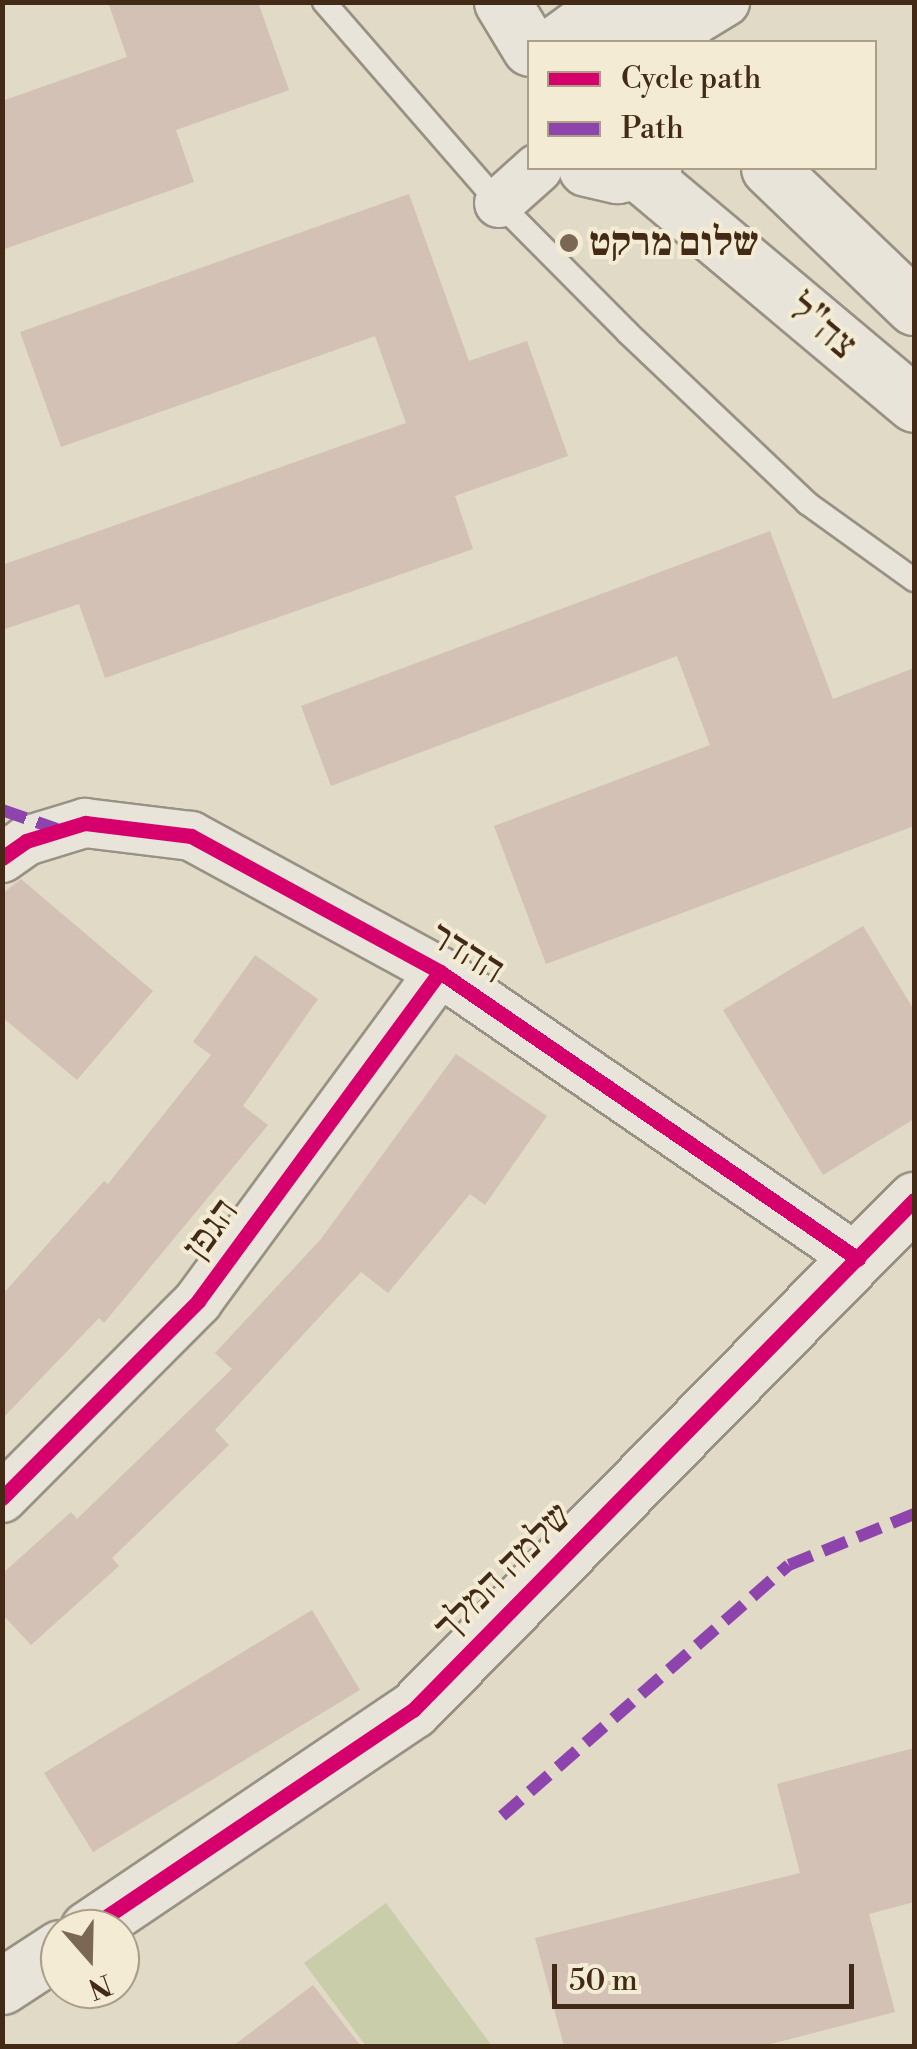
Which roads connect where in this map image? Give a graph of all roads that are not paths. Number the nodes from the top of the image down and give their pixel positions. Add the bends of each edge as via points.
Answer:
1 (324, 2) edge
2 (502, 2) edge
3 (725, 2) edge
4 (602, 8) edge
5 (678, 38) edge
6 (561, 40) edge
7 (527, 43) edge
8 (536, 170) edge
9 (627, 170) edge
10 (771, 170) edge
11 (500, 203) junction
12 (914, 307) edge
13 (914, 404) edge
14 (914, 580) edge
15 (2, 858) edge
16 (440, 972) junction
17 (914, 1200) edge
18 (858, 1259) junction
19 (2, 1498) edge
20 (118, 1909) edge
21 (40, 1961) edge
22 (2, 1986) edge

1 - 11 lane
2 - 7 street
3 - 5 street
4 - 5 street via 644,16
4 - 6 street
8 - 11 street
9 - 13 street, צה"ל
10 - 12 street, צה"ל
11 - 14 lane via 806,502
15 - 16 street, ההדר via 26,841 85,824 190,836
16 - 18 street, ההדר
16 - 19 street, הגפן via 198,1301
17 - 18 street, שלמה המלך
18 - 20 street, שלמה המלך via 414,1710
21 - 22 street

